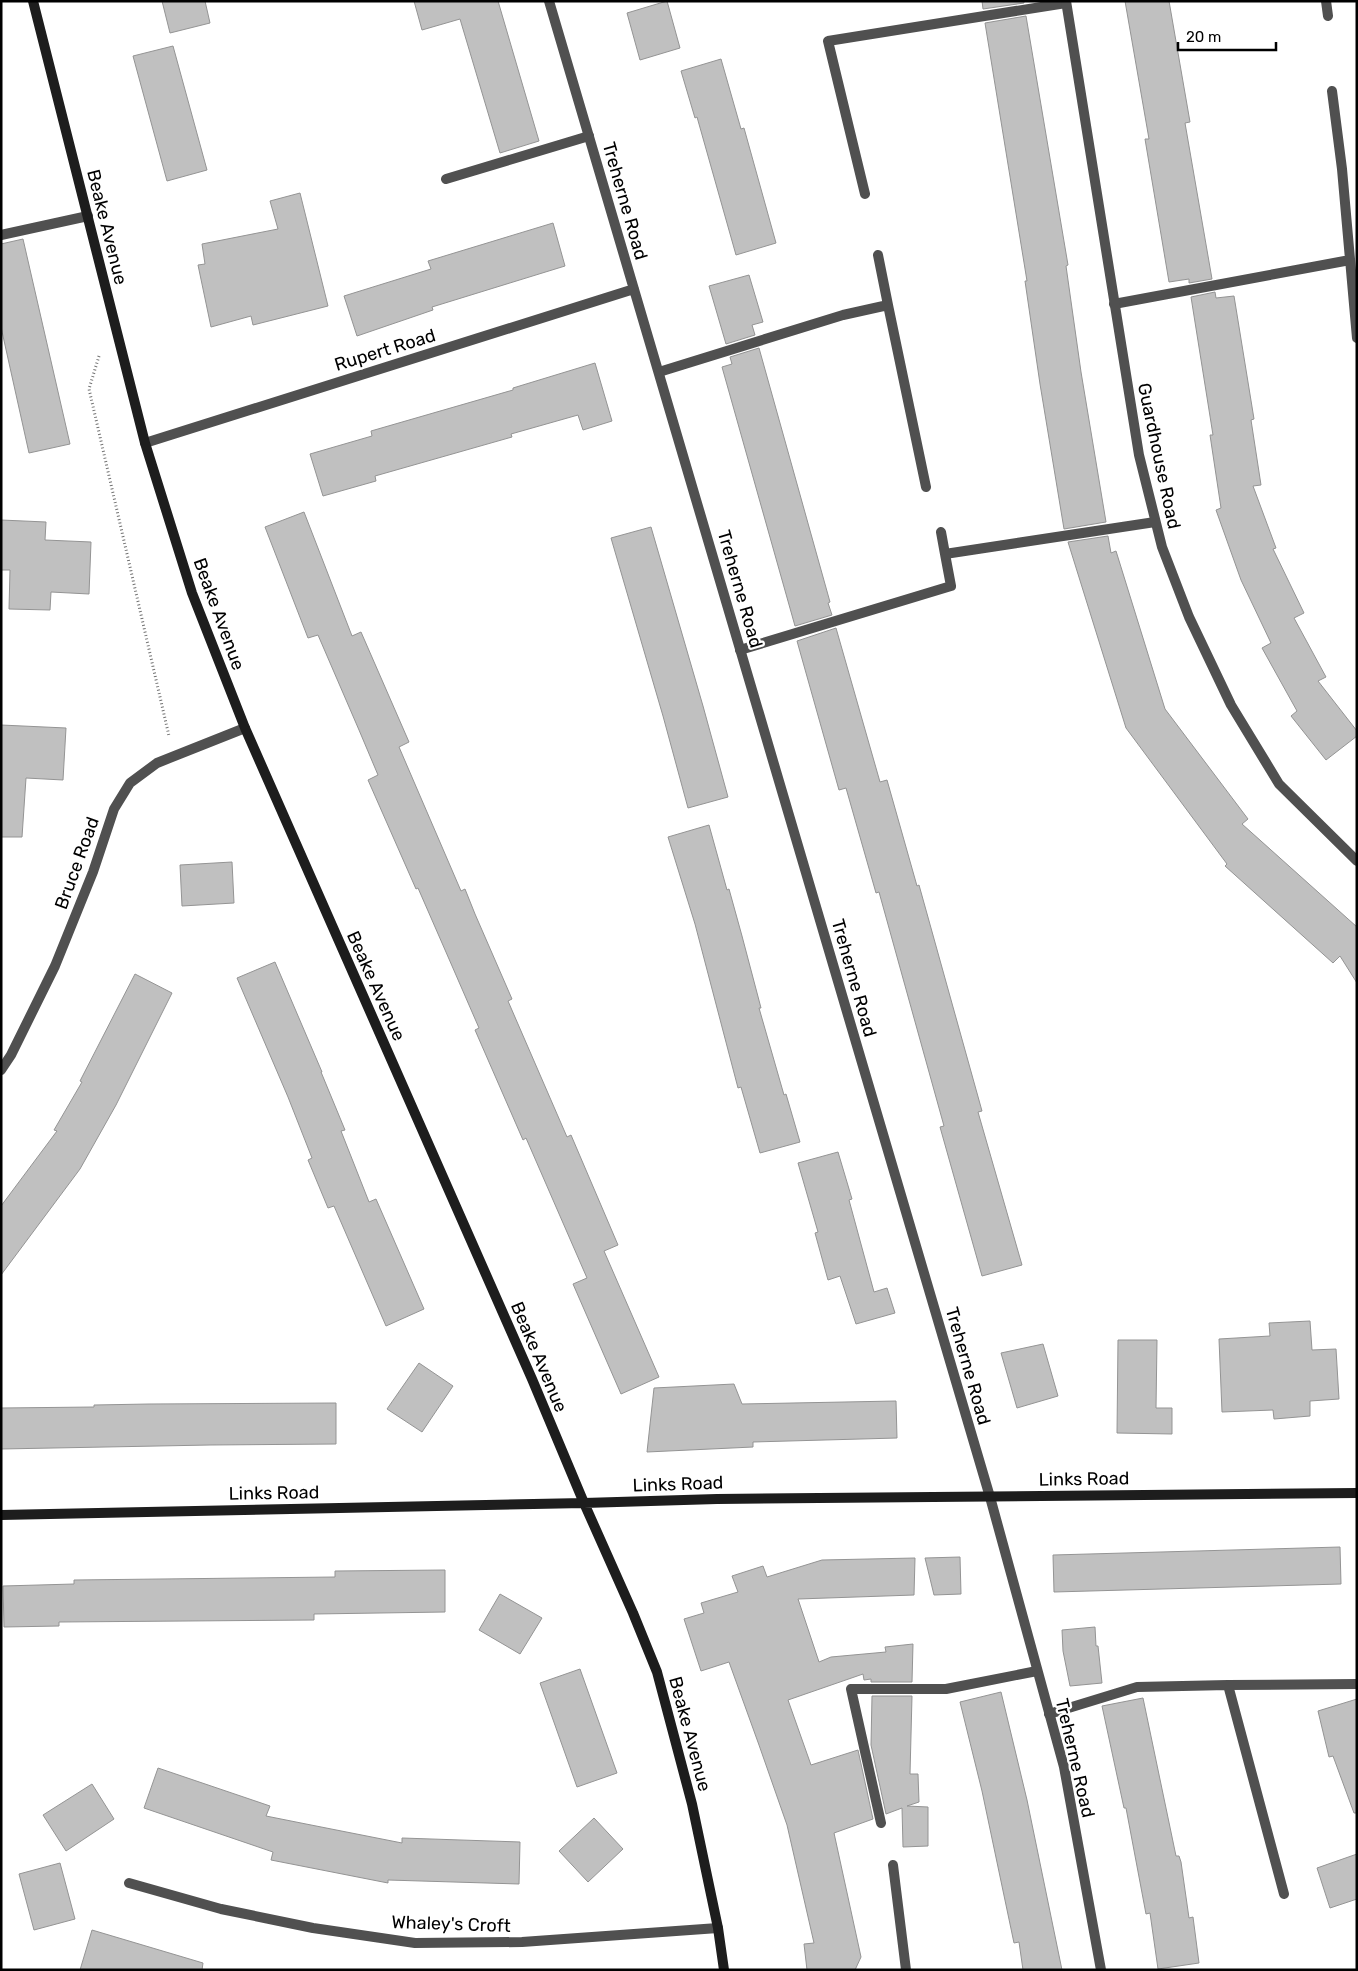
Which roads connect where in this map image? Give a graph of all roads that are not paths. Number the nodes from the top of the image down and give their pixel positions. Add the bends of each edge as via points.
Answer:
1 (33, 1) edge
2 (550, 1) edge
3 (1326, 1) edge
4 (1066, 2) edge
5 (1328, 16) dead end
6 (1332, 91) dead end
7 (589, 136) junction
8 (446, 179) dead end
9 (865, 194) dead end
10 (88, 216) junction
11 (1, 235) edge
12 (878, 255) dead end
13 (1350, 260) junction
14 (634, 289) junction
15 (1114, 304) junction
16 (888, 305) junction
17 (1357, 338) edge
18 (659, 372) junction
19 (145, 444) junction
20 (926, 487) dead end
21 (1155, 522) junction
22 (941, 532) dead end
23 (945, 554) junction
24 (740, 650) junction
25 (245, 728) junction
26 (1357, 861) edge
27 (1, 1070) edge
28 (1357, 1493) edge
29 (990, 1497) junction
30 (584, 1503) junction
31 (1, 1514) edge
32 (1037, 1670) junction
33 (1357, 1684) edge
34 (1228, 1686) junction
35 (1049, 1714) junction
36 (881, 1823) dead end
37 (893, 1865) dead end
38 (129, 1883) dead end
39 (1284, 1894) dead end
40 (718, 1928) junction
41 (724, 1970) edge
42 (906, 1970) edge
43 (1101, 1970) edge

1 - 10 street, Beake Avenue
2 - 7 street, Treherne Road
3 - 5 street
4 - 9 street via 828,40
4 - 15 street, Guardhouse Road
6 - 13 street
7 - 8 street
7 - 14 street, Treherne Road
10 - 11 street
10 - 19 street, Beake Avenue
12 - 16 street
13 - 15 street
13 - 17 street
14 - 18 street, Treherne Road
14 - 19 street, Rupert Road
15 - 21 street, Guardhouse Road via 1139,456
16 - 18 street via 843,315
16 - 20 street
18 - 24 street, Treherne Road
19 - 25 street, Beake Avenue via 192,592
21 - 23 street
21 - 26 street, Guardhouse Road via 1189,617 1231,705 1279,784
22 - 23 street
23 - 24 street via 951,586
24 - 29 street, Treherne Road
25 - 27 street, Bruce Road via 157,763 130,783 114,809 93,872 55,966
25 - 30 street, Beake Avenue
28 - 29 street, Links Road
29 - 30 street, Links Road via 717,1498
29 - 32 street, Treherne Road
30 - 31 street, Links Road
30 - 40 street, Beake Avenue via 657,1672 692,1804
32 - 35 street, Treherne Road
32 - 36 street via 946,1689 851,1690
33 - 34 street
34 - 35 street via 1136,1687
34 - 39 street
35 - 43 street, Treherne Road via 1064,1767
37 - 42 street
38 - 40 street, Whaley's Croft via 221,1909 304,1927 415,1942 522,1942
40 - 41 street, Beake Avenue

